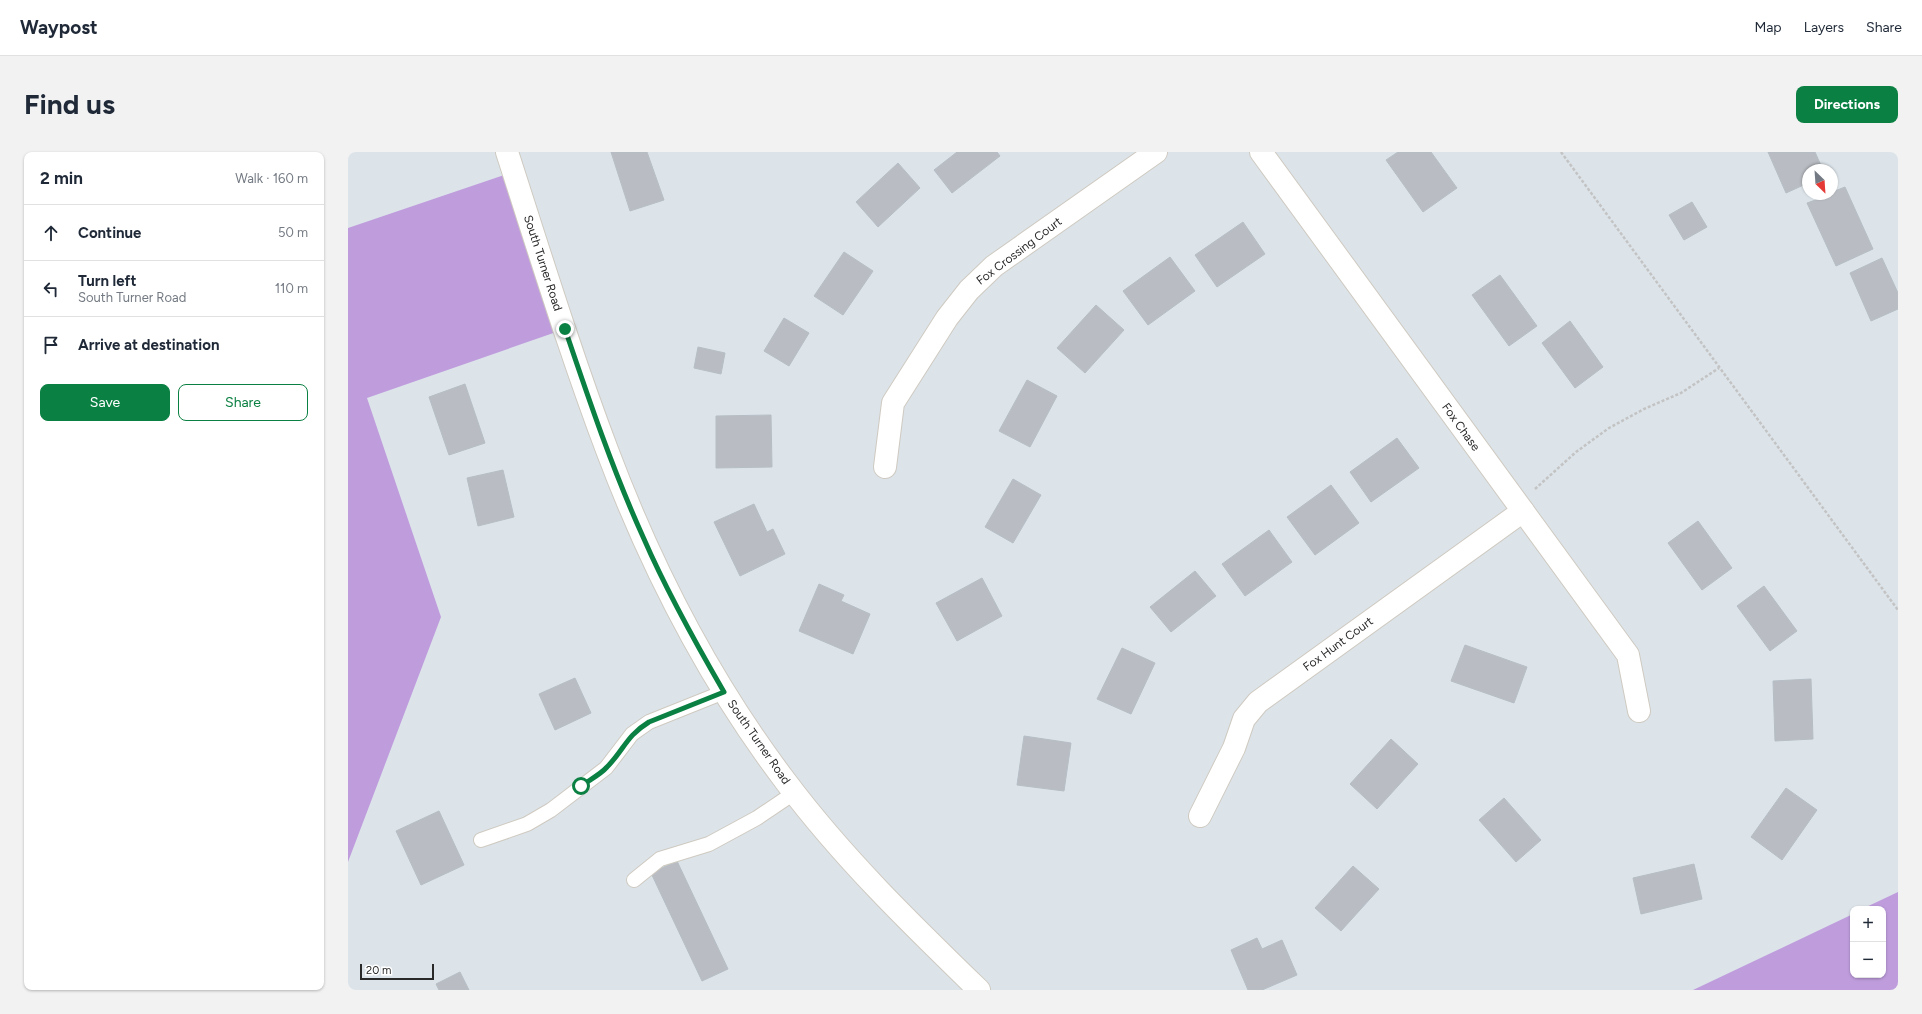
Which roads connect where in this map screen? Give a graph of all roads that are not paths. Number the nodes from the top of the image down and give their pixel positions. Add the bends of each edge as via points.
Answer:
1 (507, 152) edge
2 (1156, 152) edge
3 (1261, 152) edge
4 (885, 467) dead end
5 (1520, 507) junction
6 (724, 692) junction
7 (1639, 711) dead end
8 (794, 793) junction
9 (1200, 816) dead end
10 (481, 840) dead end
11 (634, 880) dead end
12 (979, 990) edge

1 - 6 street, South Turner Road via 607,451 644,540 681,616
2 - 4 street, Fox Crossing Court via 994,266 969,290 947,318 893,403
3 - 5 street, Fox Chase
5 - 7 street, Fox Chase via 1628,655
5 - 9 street, Fox Hunt Court via 1258,702 1244,719 1234,748
6 - 8 street, South Turner Road
6 - 10 lane via 649,722 632,734 606,768 551,810 527,824
8 - 11 lane via 757,818 708,844 660,859
8 - 12 street, South Turner Road via 896,910

